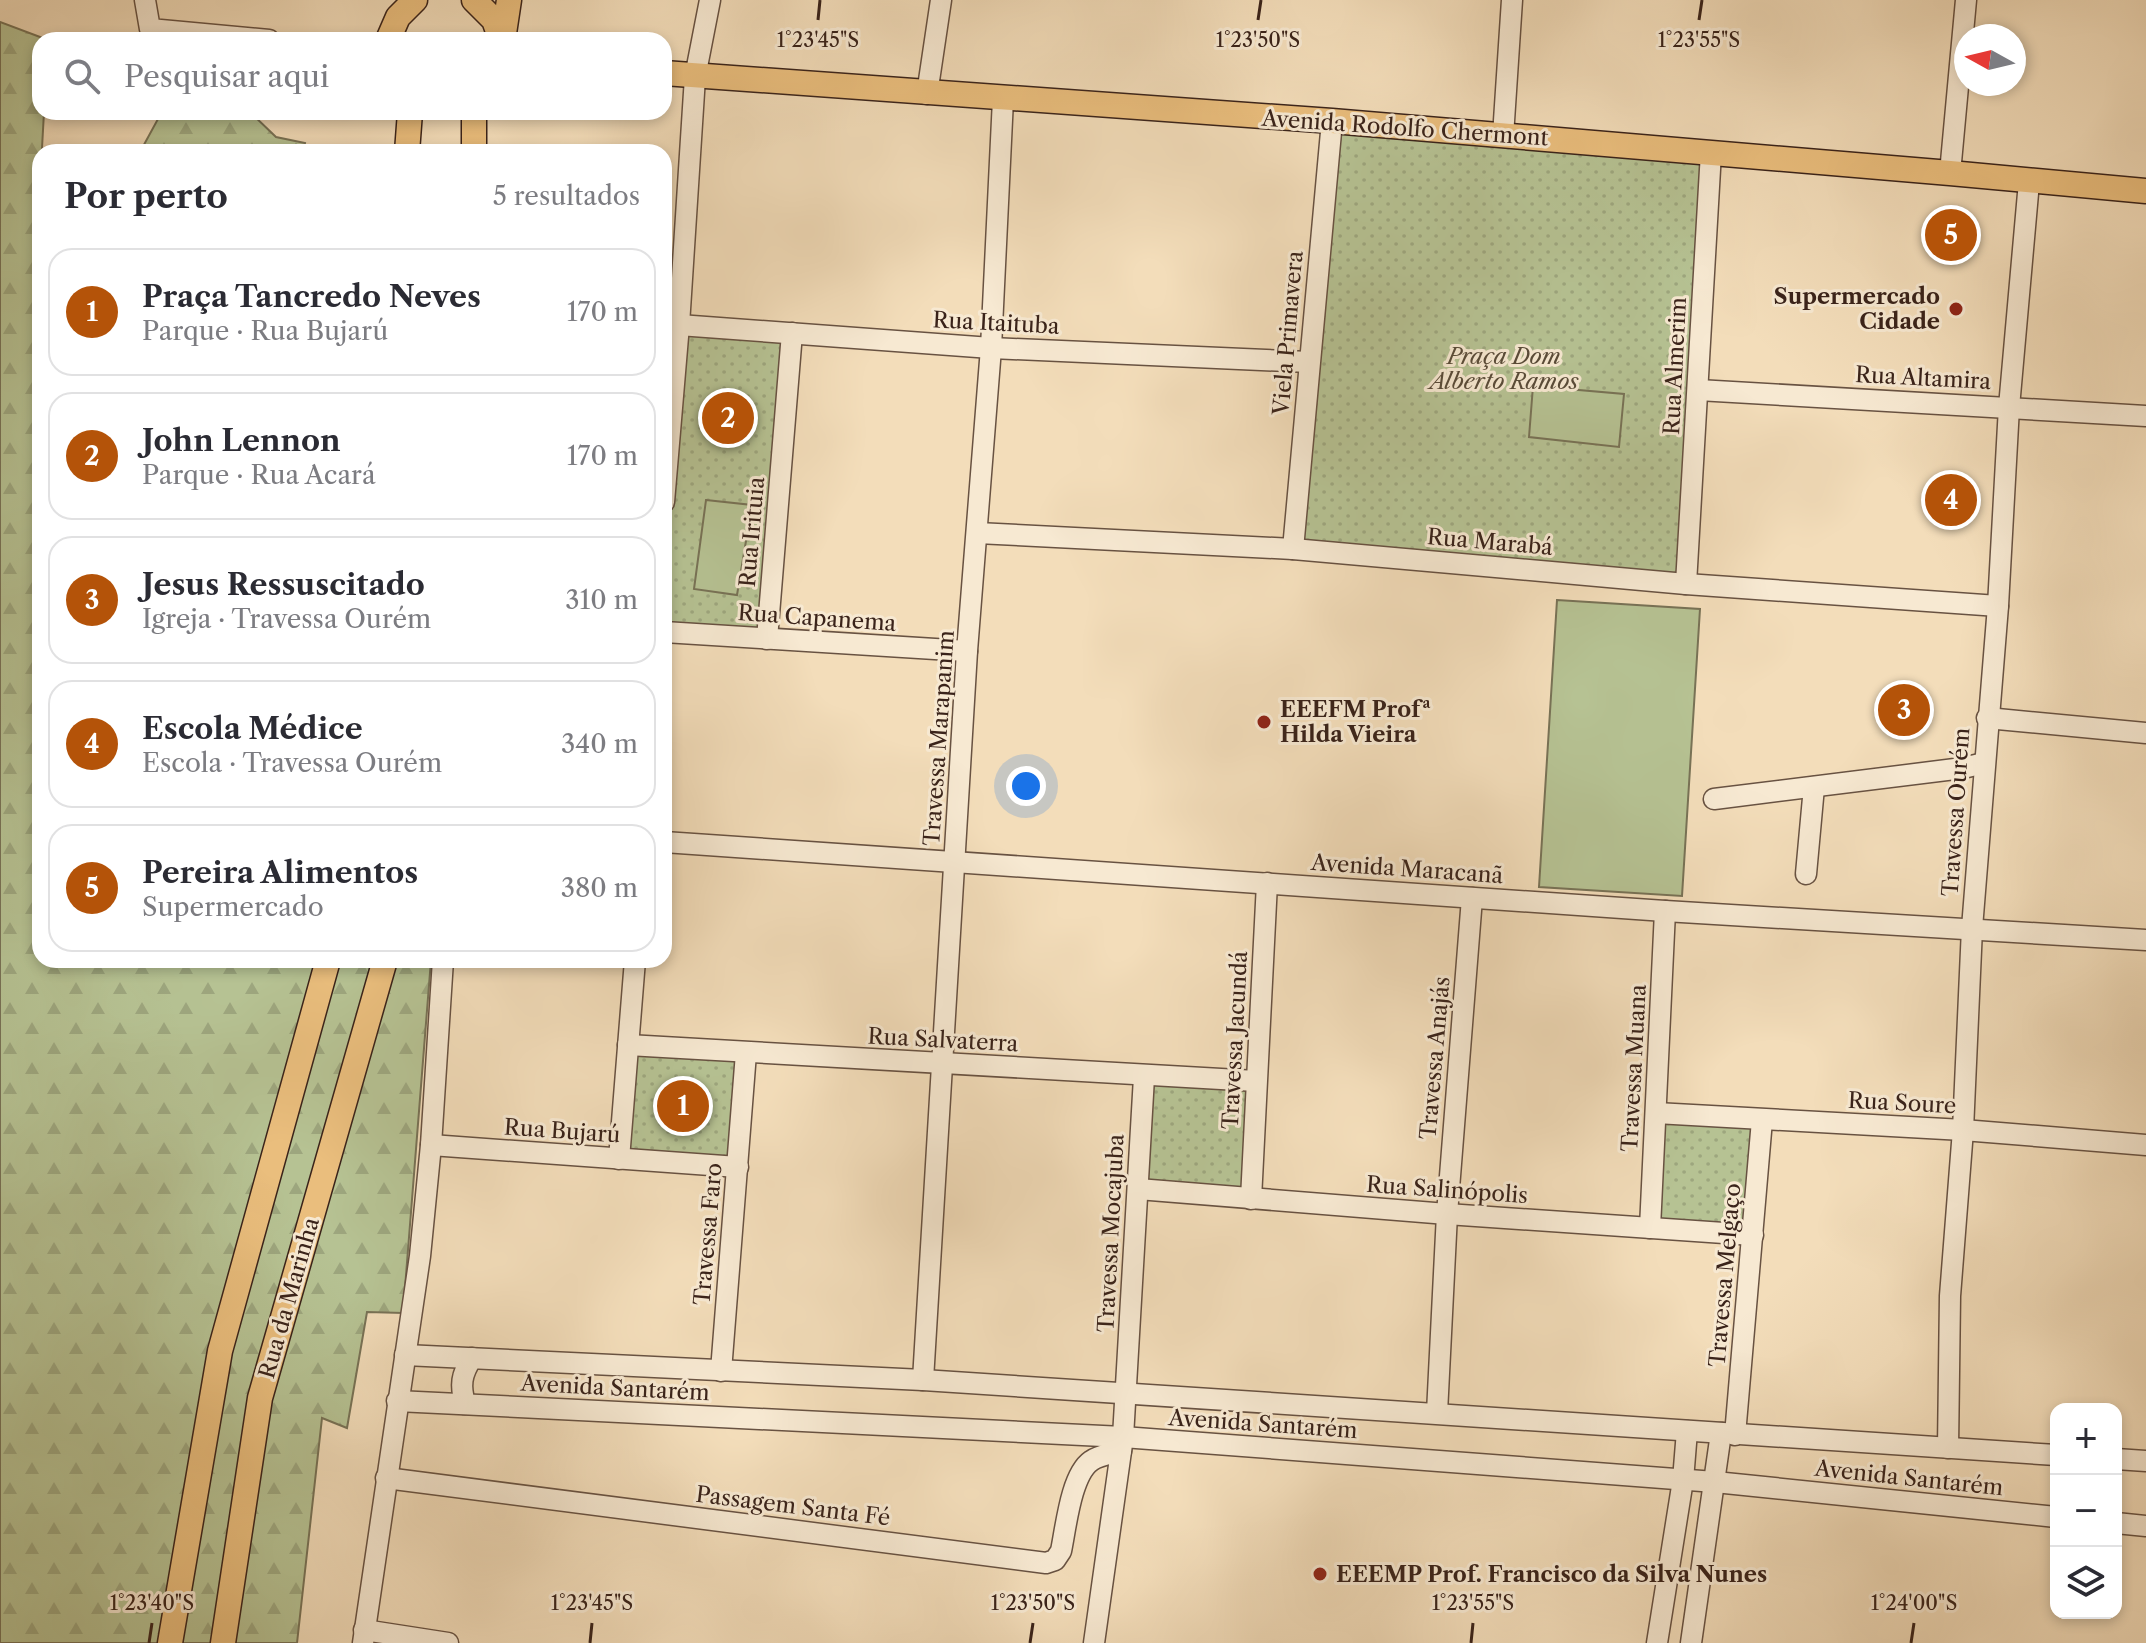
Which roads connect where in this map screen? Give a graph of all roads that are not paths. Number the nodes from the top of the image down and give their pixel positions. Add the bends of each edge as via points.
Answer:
1 (145, 0) edge
2 (474, 0) edge
3 (509, 0) edge
4 (710, 0) edge
5 (941, 0) edge
6 (1512, 0) edge
7 (1966, 0) edge
8 (410, 2) edge
9 (182, 32) edge
10 (391, 32) edge
11 (499, 32) edge
12 (503, 32) edge
13 (672, 74) edge
14 (695, 77) junction
15 (927, 94) junction
16 (1003, 99) junction
17 (409, 120) edge
18 (474, 120) edge
19 (1332, 121) junction
20 (1503, 136) junction
21 (408, 144) edge
22 (474, 144) edge
23 (1711, 152) junction
24 (1950, 173) junction
25 (2029, 182) junction
26 (2146, 191) edge
27 (679, 325) junction
28 (792, 333) junction
29 (991, 348) junction
30 (1309, 362) junction
31 (1698, 390) junction
32 (2009, 407) junction
33 (672, 408) edge
34 (2146, 416) edge
35 (977, 533) junction
36 (1293, 549) junction
37 (1686, 584) junction
38 (1998, 606) junction
39 (672, 633) edge
40 (767, 639) junction
41 (967, 651) junction
42 (1987, 718) junction
43 (2146, 733) edge
44 (1984, 763) junction
45 (1814, 787) junction
46 (1714, 799) dead end
47 (672, 843) edge
48 (955, 863) junction
49 (1806, 874) dead end
50 (1267, 883) junction
51 (1472, 898) junction
52 (1665, 911) junction
53 (1972, 928) junction
54 (2146, 940) edge
55 (326, 968) edge
56 (383, 968) edge
57 (442, 968) edge
58 (634, 968) edge
59 (628, 1045) junction
60 (746, 1053) junction
61 (942, 1064) junction
62 (1144, 1077) junction
63 (1256, 1081) junction
64 (1656, 1113) junction
65 (1762, 1120) junction
66 (1963, 1130) junction
67 (431, 1145) junction
68 (2146, 1145) edge
69 (619, 1159) junction
70 (738, 1167) junction
71 (1138, 1189) junction
72 (1251, 1199) junction
73 (1447, 1214) junction
74 (1650, 1228) junction
75 (1753, 1235) junction
76 (405, 1355) junction
77 (472, 1358) junction
78 (721, 1371) junction
79 (923, 1380) junction
80 (1125, 1393) junction
81 (397, 1401) junction
82 (465, 1404) junction
83 (1437, 1413) junction
84 (1687, 1431) junction
85 (1728, 1434) junction
86 (1122, 1444) junction
87 (2146, 1444) edge
88 (1948, 1448) junction
89 (2050, 1455) edge
90 (2122, 1459) edge
91 (2146, 1461) edge
92 (386, 1478) junction
93 (1683, 1480) junction
94 (1715, 1482) junction
95 (2050, 1516) edge
96 (2122, 1524) edge
97 (2146, 1526) edge
98 (364, 1637) edge
99 (170, 1643) edge
100 (223, 1643) edge
101 (448, 1643) edge
102 (1094, 1643) edge
103 (1657, 1643) edge
104 (1691, 1643) edge

1 - 9 street via 150,29
2 - 11 main road
3 - 12 main road
4 - 14 street
5 - 15 street
6 - 20 street
7 - 24 street
8 - 10 main road
13 - 14 main road, Avenida Rodolfo Chermont
14 - 15 main road, Avenida Rodolfo Chermont
14 - 27 street
15 - 16 main road, Avenida Rodolfo Chermont
16 - 19 main road, Avenida Rodolfo Chermont
16 - 29 street, Travessa Marapanim
17 - 21 main road
18 - 22 main road
19 - 20 main road, Avenida Rodolfo Chermont
19 - 30 street, Viela Primavera
20 - 23 main road, Avenida Rodolfo Chermont
23 - 24 main road, Avenida Rodolfo Chermont
23 - 31 street, Rua Almerim
24 - 25 main road, Avenida Rodolfo Chermont
25 - 26 main road, Avenida Rodolfo Chermont
25 - 32 street, Travessa Ourém
27 - 28 street, Rua Itaituba
27 - 33 street
28 - 29 street, Rua Itaituba
28 - 40 street, Rua Irituia
29 - 30 street, Rua Itaituba
29 - 35 street, Travessa Marapanim
30 - 36 street, Viela Primavera
31 - 32 street, Rua Altamira
31 - 37 street, Rua Almerim
32 - 34 street, Rua Altamira
32 - 38 street, Travessa Ourém
35 - 36 street, Rua Marabá
35 - 41 street, Travessa Marapanim
36 - 37 street, Rua Marabá
37 - 38 street, Rua Marabá
38 - 42 street, Travessa Ourém
39 - 40 street, Rua Capanema
40 - 41 street, Rua Capanema
41 - 48 street, Travessa Marapanim
42 - 43 street
42 - 44 street, Travessa Ourém
44 - 45 street
44 - 53 street, Travessa Ourém
45 - 46 street
45 - 49 street
47 - 48 street, Avenida Maracanã
48 - 50 street, Avenida Maracanã
48 - 61 street, Travessa Marapanim
50 - 51 street, Avenida Maracanã
50 - 63 street, Travessa Jacundá
51 - 52 street, Avenida Maracanã
51 - 73 street, Travessa Anajás
52 - 53 street, Avenida Maracanã
52 - 64 street, Travessa Muana
53 - 54 street, Avenida Maracanã
53 - 66 street, Travessa Ourém
55 - 99 main road via 220,1351
56 - 100 main road, Rua da Marinha via 260,1398
57 - 67 street
58 - 59 street
59 - 60 street, Rua Salvaterra
59 - 69 street
60 - 61 street, Rua Salvaterra
60 - 70 street, Travessa Faro
61 - 62 street, Rua Salvaterra
61 - 79 street, Travessa Marapanim
62 - 63 street, Rua Salvaterra
62 - 71 street, Travessa Mocajuba
63 - 72 street, Travessa Jacundá
64 - 65 street, Rua Soure
64 - 74 street, Travessa Muana
65 - 66 street, Rua Soure
65 - 75 street, Travessa Melgaço
66 - 68 street, Rua Soure
66 - 88 street, Travessa Ourém via 1950,1296
67 - 69 street, Rua Bujarú
67 - 76 street
69 - 70 street, Rua Bujarú
70 - 78 street, Travessa Faro
71 - 72 street, Rua Salinópolis
71 - 80 street, Travessa Mocajuba
72 - 73 street, Rua Salinópolis
73 - 74 street, Rua Salinópolis
73 - 83 street, Travessa Anajás
74 - 75 street, Rua Salinópolis
75 - 85 street, Travessa Melgaço
76 - 77 street, Avenida Santarém
76 - 81 street
77 - 78 street, Avenida Santarém
77 - 82 street via 460,1387
78 - 79 street, Avenida Santarém
79 - 80 street, Avenida Santarém
80 - 83 street, Avenida Santarém
80 - 86 street, Travessa Mocajuba
81 - 82 street, Avenida Santarém
81 - 92 street
82 - 86 street, Avenida Santarém
83 - 84 street, Avenida Santarém
84 - 85 street, Avenida Santarém
84 - 93 street
85 - 88 street, Avenida Santarém
85 - 94 street, Travessa Melgaço
86 - 92 street, Passagem Santa Fé via 1083,1467 1061,1551 1046,1563
86 - 93 street, Avenida Santarém
86 - 102 street, Travessa Mocajuba
87 - 91 street
88 - 89 street, Avenida Santarém
90 - 91 street
92 - 98 street
93 - 94 street, Avenida Santarém
93 - 103 street
94 - 95 street, Avenida Santarém
94 - 104 street, Travessa Melgaço
96 - 97 street
98 - 101 street

